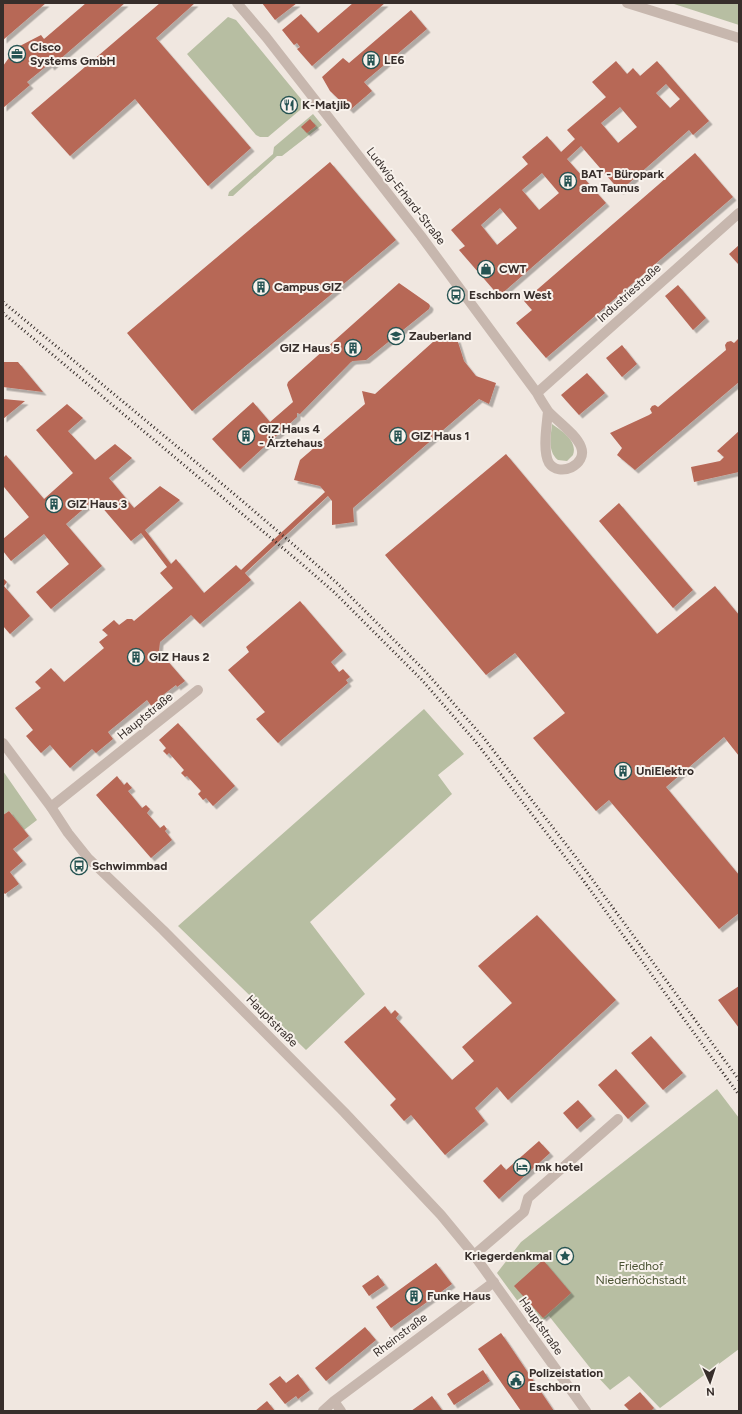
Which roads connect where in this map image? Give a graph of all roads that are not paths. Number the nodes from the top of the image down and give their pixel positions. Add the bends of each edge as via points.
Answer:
1 (236, 3) edge
2 (627, 3) edge
3 (739, 38) edge
4 (739, 213) edge
5 (537, 392) junction
6 (548, 411) junction
7 (198, 690) dead end
8 (3, 743) edge
9 (51, 806) junction
10 (618, 1119) dead end
11 (474, 1255) junction
12 (494, 1282) junction
13 (334, 1401) junction
14 (323, 1411) edge
15 (341, 1411) edge
16 (586, 1411) edge

1 - 5 street, Ludwig-Erhard-Straße via 266,37 422,236
2 - 3 street
4 - 5 street, Industriestraße
5 - 6 street, Ludwig-Erhard-Straße
6 - 6 street, Ludwig-Erhard-Straße via 546,439 550,463 555,468 569,469 580,460 582,448
7 - 9 street, Hauptstraße
8 - 9 street, Hauptstraße
9 - 11 street, Hauptstraße via 88,858 344,1112 433,1206
10 - 11 street via 528,1198 524,1212
11 - 12 street, Hauptstraße
12 - 13 street, Rheinstraße
12 - 16 street, Hauptstraße
13 - 14 street, Rheinstraße
13 - 15 street

